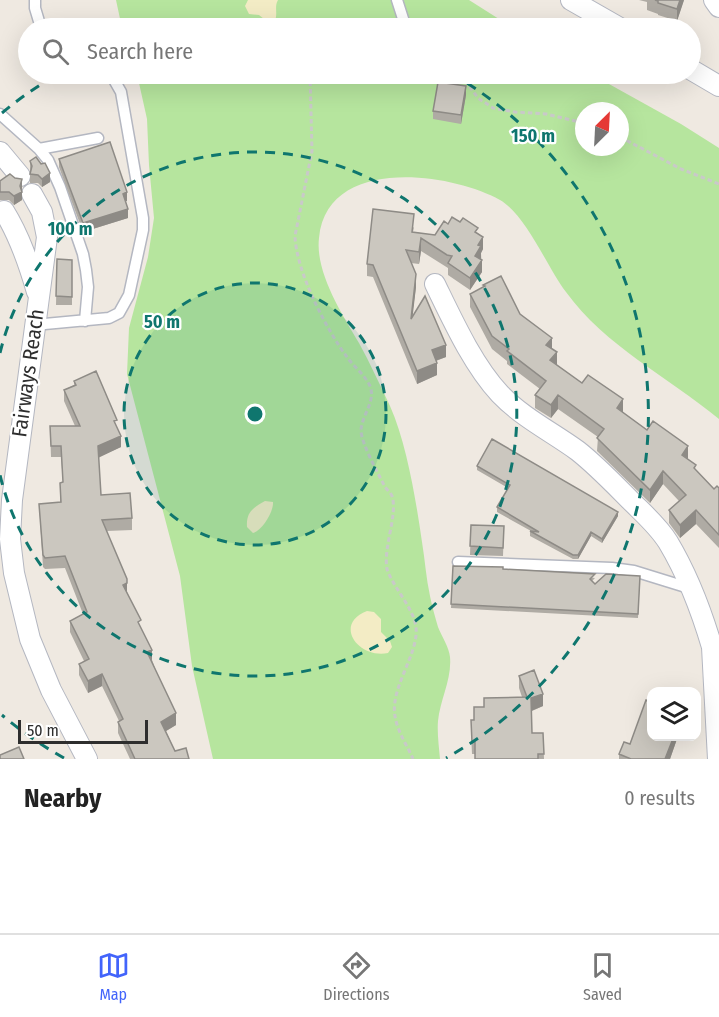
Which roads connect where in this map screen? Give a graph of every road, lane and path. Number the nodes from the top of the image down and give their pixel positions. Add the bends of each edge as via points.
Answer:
1 (35, 0) edge
2 (397, 0) edge
3 (571, 0) edge
4 (714, 0) edge
5 (719, 8) edge
6 (400, 15) junction
7 (38, 18) edge
8 (392, 18) edge
9 (401, 18) edge
10 (602, 18) edge
11 (701, 75) edge
12 (117, 84) edge
13 (310, 84) edge
14 (467, 84) edge
15 (719, 86) edge
16 (0, 114) edge
17 (575, 121) edge
18 (98, 138) dead end
19 (629, 142) edge
20 (39, 149) junction
21 (0, 152) edge
22 (20, 176) edge
23 (719, 184) edge
24 (32, 194) dead end
25 (4, 211) dead end
26 (435, 284) dead end
27 (38, 295) junction
28 (85, 321) junction
29 (34, 325) junction
30 (458, 562) dead end
31 (689, 588) junction
32 (87, 759) edge
33 (413, 759) edge
34 (718, 759) edge

1 - 7 lane
2 - 6 lane
3 - 10 street
4 - 5 street
6 - 8 path
6 - 9 lane
11 - 15 street
12 - 28 lane via 143,230 123,307 115,316
13 - 33 path via 312,151 296,247 305,279 330,332 371,390 361,430 392,497 385,562 416,624 394,710
14 - 17 path via 493,108
16 - 20 lane
18 - 20 lane
19 - 23 path
20 - 28 lane via 60,188 83,254 88,287
21 - 22 street
24 - 27 street, Fairways Reach via 42,212 46,237
25 - 27 street, Fairways Reach via 27,259
26 - 31 street via 453,322 498,393 578,451 656,527 680,564
27 - 29 street, Fairways Reach
28 - 29 lane
29 - 32 street, Fairways Reach via 12,500 10,539 14,573 30,639
30 - 31 lane via 612,568
31 - 34 street via 712,647

